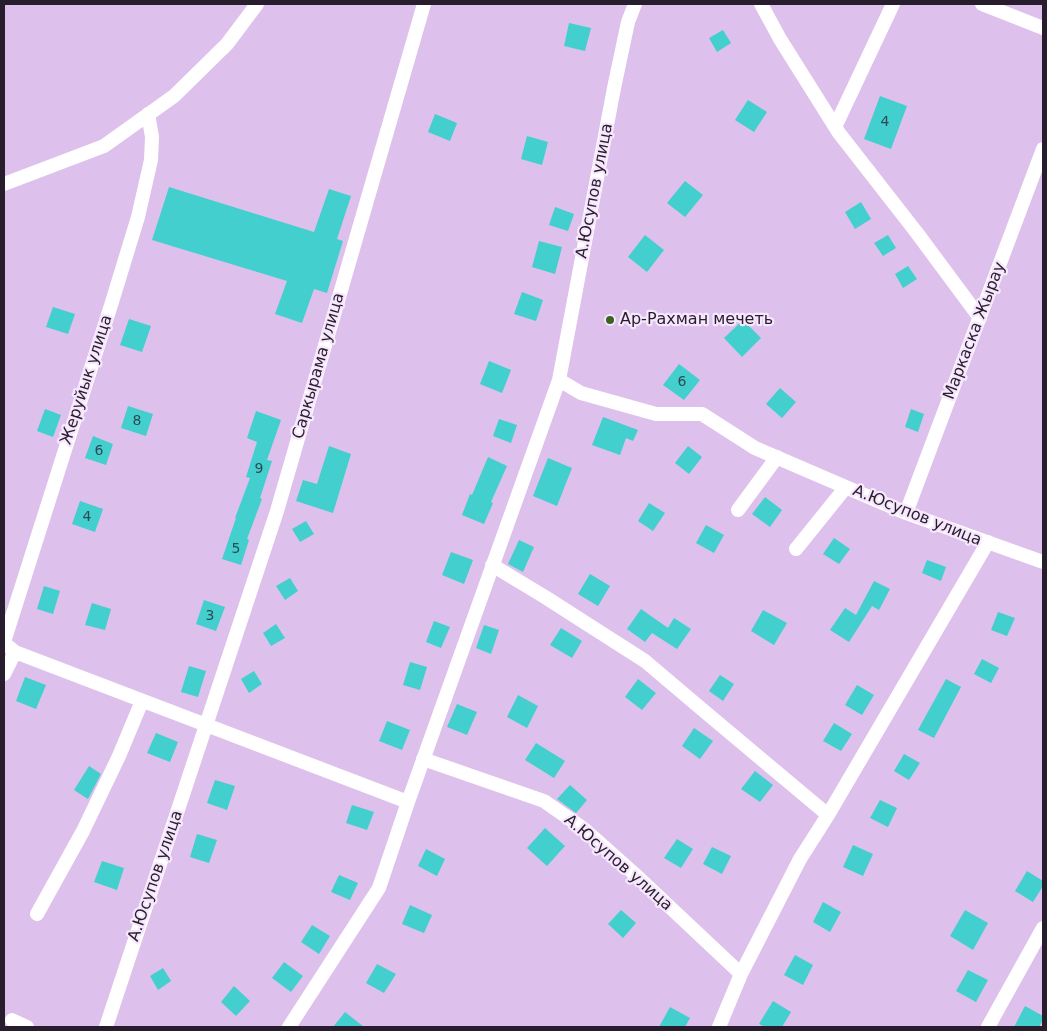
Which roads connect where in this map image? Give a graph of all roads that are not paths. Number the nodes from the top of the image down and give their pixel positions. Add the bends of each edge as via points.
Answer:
1 (257, 4) edge
2 (424, 4) edge
3 (635, 4) edge
4 (761, 4) edge
5 (893, 4) edge
6 (982, 4) edge
7 (1043, 28) edge
8 (148, 114) junction
9 (835, 127) junction
10 (1043, 149) edge
11 (4, 184) edge
12 (980, 318) junction
13 (559, 380) junction
14 (777, 457) junction
15 (846, 487) junction
16 (738, 510) dead end
17 (906, 513) junction
18 (988, 542) junction
19 (796, 549) dead end
20 (1043, 562) edge
21 (492, 565) junction
22 (7, 646) edge
23 (4, 674) edge
24 (142, 701) junction
25 (207, 725) junction
26 (423, 759) junction
27 (408, 802) junction
28 (828, 815) junction
29 (37, 914) dead end
30 (1043, 928) edge
31 (740, 974) junction
32 (12, 1020) dead end
33 (27, 1027) edge
34 (106, 1027) edge
35 (289, 1027) edge
36 (719, 1027) edge
37 (988, 1027) edge

1 - 8 street via 227,44 174,96
2 - 25 street, Саркырама улица via 277,511
3 - 13 street, А.Юсупов улица via 614,88
4 - 9 street
5 - 9 street
6 - 7 street
8 - 11 street via 104,146
8 - 22 street, Жеруйык улица via 151,160 138,217
9 - 12 street
10 - 12 street, Маркаска Жырау
12 - 17 street, Маркаска Жырау
13 - 14 street, А.Юсупов улица via 581,393 656,414 702,414 755,448
13 - 21 street, А.Юсупов улица
14 - 15 street, А.Юсупов улица
14 - 16 street
15 - 17 street, А.Юсупов улица
15 - 19 street
17 - 18 street, А.Юсупов улица
18 - 20 street
18 - 28 street, А.Юсупов улица
21 - 26 street, А.Юсупов улица
21 - 28 street via 645,661
22 - 23 street, Жеруйык улица
22 - 24 street
24 - 25 street
24 - 29 street via 119,756
25 - 27 street
25 - 34 street, А.Юсупов улица
26 - 27 street, А.Юсупов улица
26 - 31 street, А.Юсупов улица via 544,801 640,879
27 - 35 street, А.Юсупов улица via 379,888
28 - 31 street, А.Юсупов улица via 800,859
30 - 37 street
31 - 36 street, А.Юсупов улица
32 - 33 street

